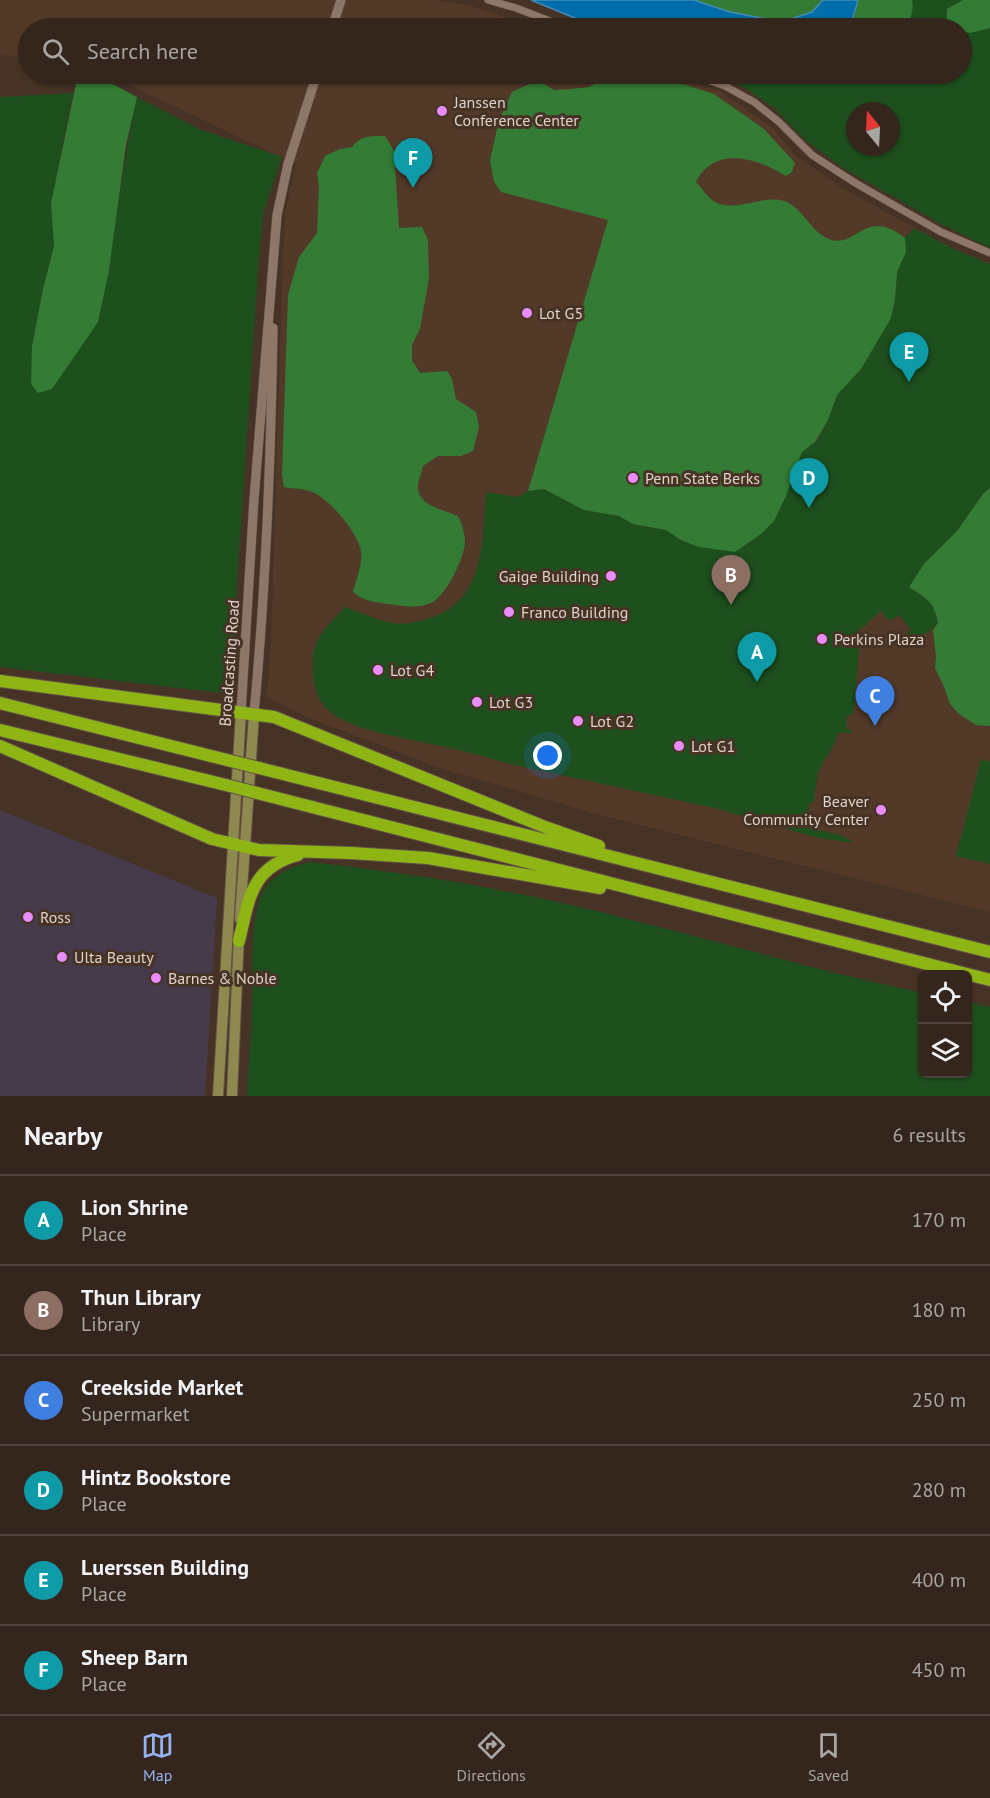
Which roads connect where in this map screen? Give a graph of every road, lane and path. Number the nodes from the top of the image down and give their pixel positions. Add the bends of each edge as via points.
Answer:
1 (341, 0) edge
2 (488, 0) edge
3 (335, 18) edge
4 (542, 18) edge
5 (314, 84) edge
6 (720, 84) edge
7 (275, 233) junction
8 (990, 253) edge
9 (0, 681) edge
10 (0, 703) edge
11 (247, 713) junction
12 (0, 729) edge
13 (0, 746) edge
14 (239, 845) junction
15 (314, 852) junction
16 (677, 873) junction
17 (722, 912) junction
18 (239, 940) junction
19 (990, 952) edge
20 (990, 980) edge
21 (218, 1096) edge
22 (232, 1096) edge

1 - 3 street
2 - 4 street
5 - 7 street, Broadcasting Road via 288,164
6 - 8 street via 754,102 812,155 848,179 941,232
7 - 11 street, Broadcasting Road via 255,490
7 - 11 street, Broadcasting Road via 271,435 259,658
9 - 11 highway
10 - 16 highway, bridge
11 - 14 main road, Broadcasting Road
11 - 16 highway via 274,717 545,827
12 - 17 highway, bridge
13 - 14 highway via 212,839
14 - 15 highway via 259,850
14 - 18 main road, Broadcasting Road
14 - 21 main road, Broadcasting Road
15 - 17 highway via 437,860
15 - 18 highway via 279,862 261,876 252,888
16 - 19 highway
17 - 20 highway
18 - 22 main road, Broadcasting Road

